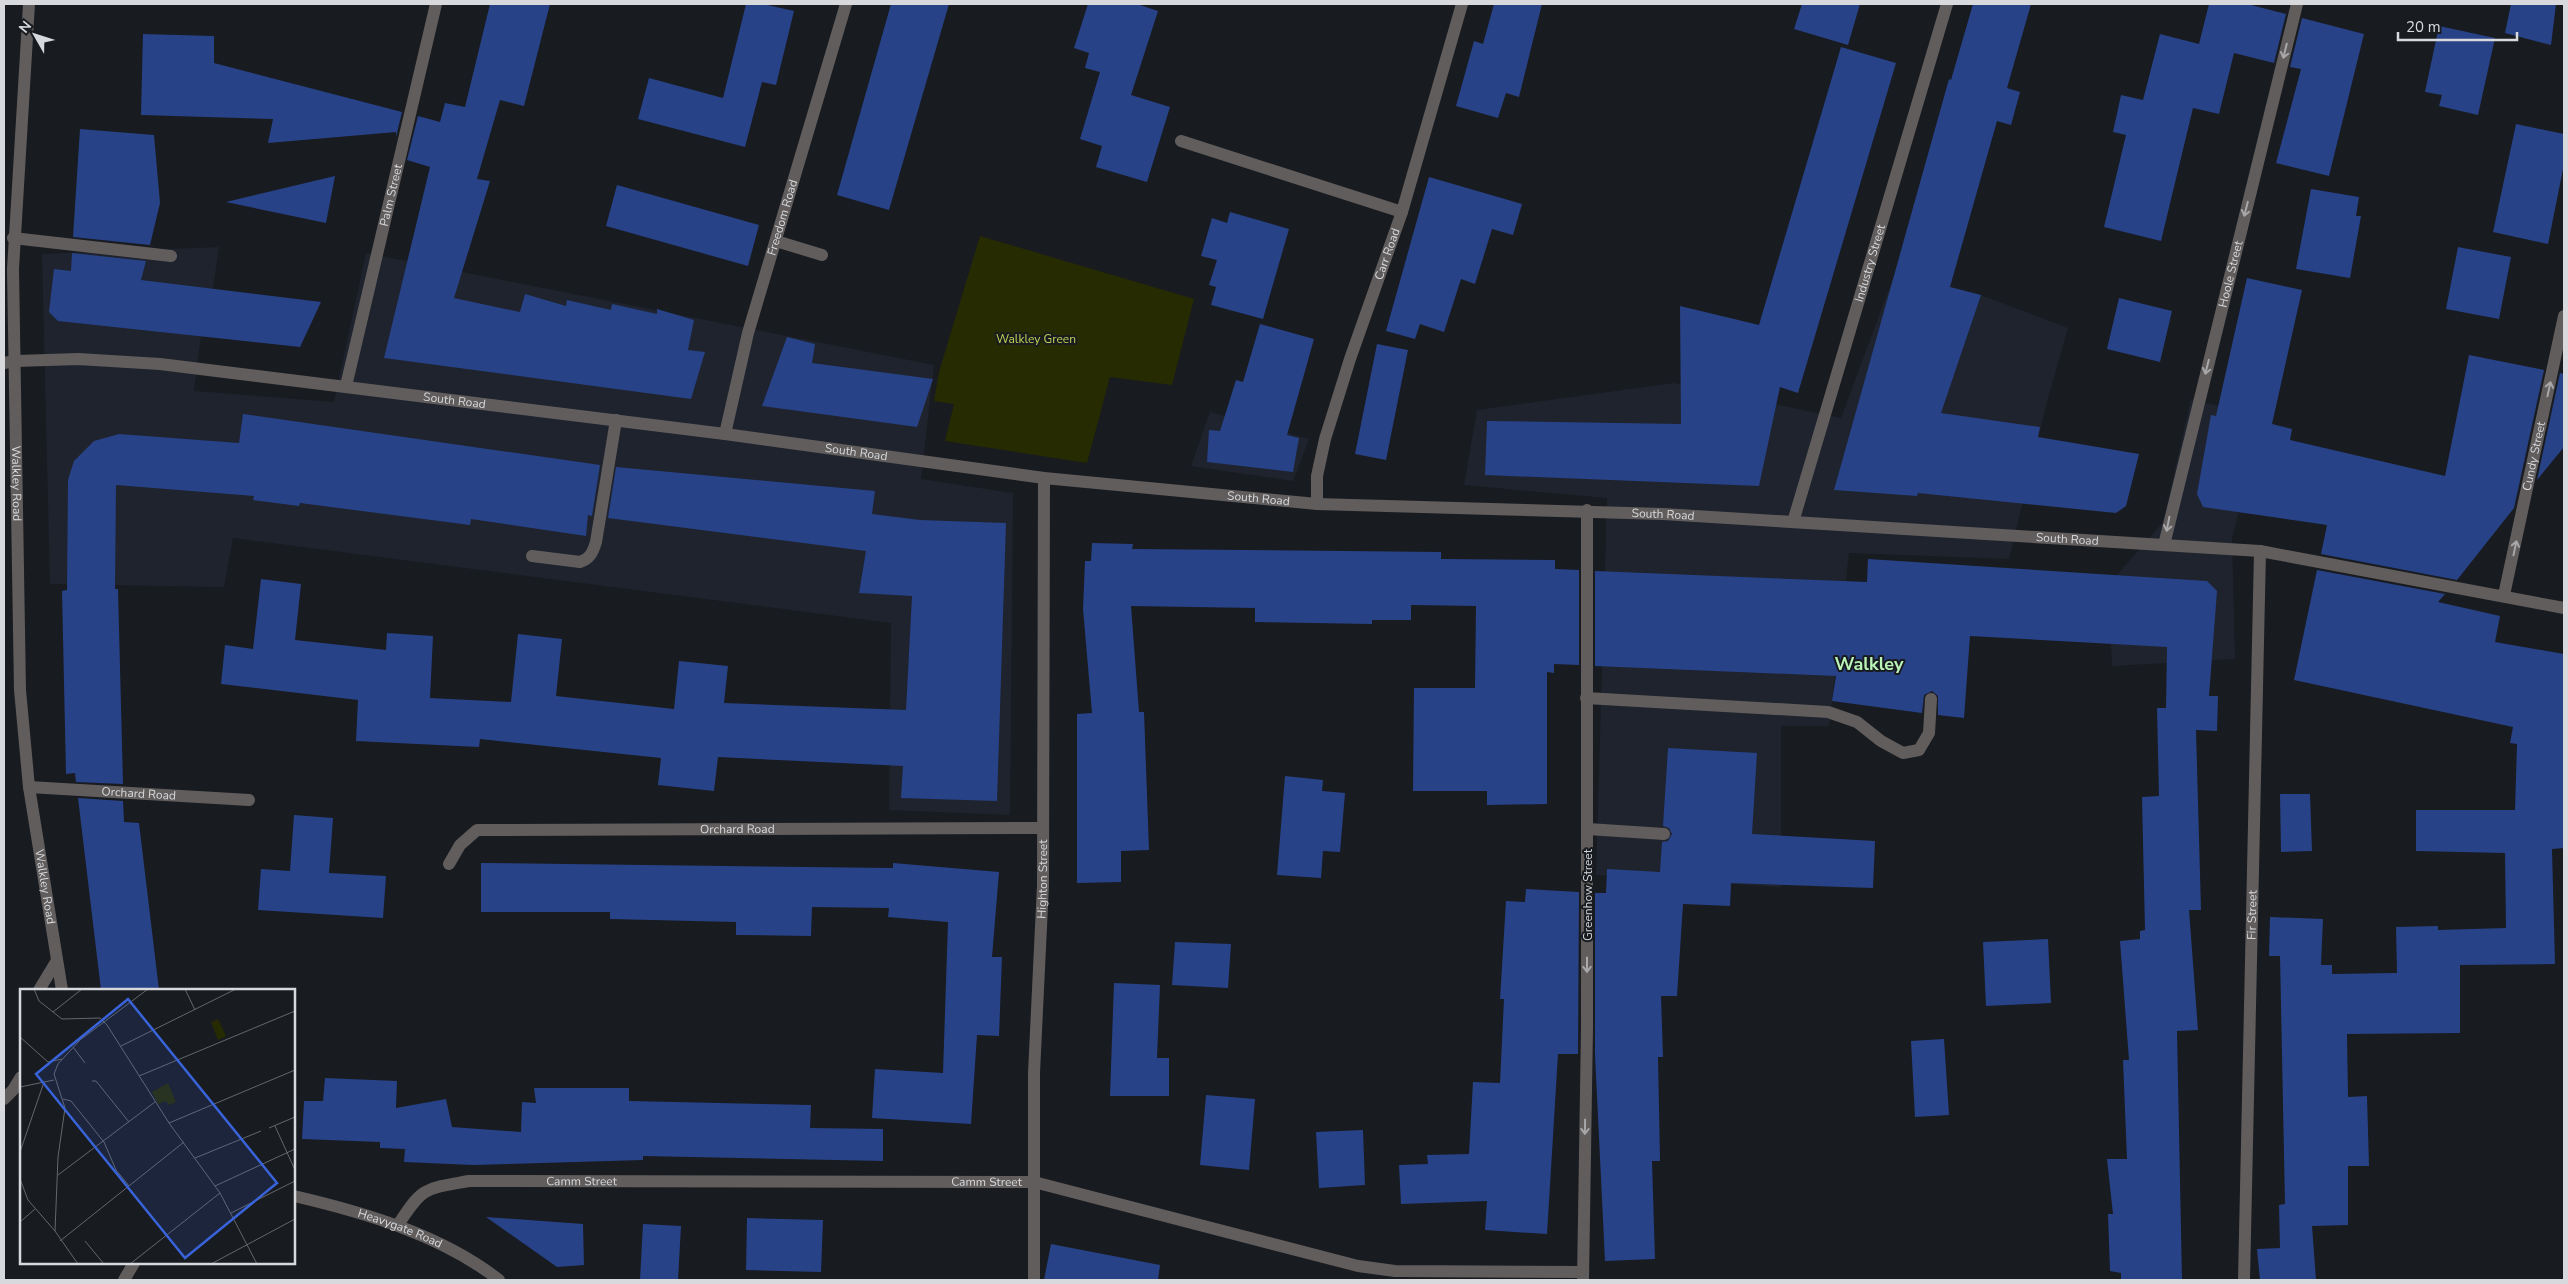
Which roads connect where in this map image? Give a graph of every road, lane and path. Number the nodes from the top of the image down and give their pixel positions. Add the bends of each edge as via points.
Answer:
1 (29, 4) edge
2 (436, 4) edge
3 (846, 4) edge
4 (1462, 4) edge
5 (1947, 4) edge
6 (2297, 4) edge
7 (1181, 141) dead end
8 (1402, 212) junction
9 (13, 238) junction
10 (776, 241) junction
11 (822, 255) dead end
12 (171, 256) dead end
13 (2564, 316) edge
14 (10, 362) edge
15 (346, 386) junction
16 (616, 420) junction
17 (725, 434) junction
18 (1044, 478) junction
19 (1317, 504) junction
20 (1587, 510) junction
21 (1793, 522) junction
22 (2164, 545) junction
23 (2260, 551) junction
24 (532, 556) dead end
25 (2504, 595) junction
26 (2564, 608) edge
27 (1586, 698) junction
28 (1931, 699) dead end
29 (29, 787) junction
30 (249, 800) dead end
31 (1042, 828) junction
32 (1588, 828) junction
33 (1664, 834) dead end
34 (449, 864) dead end
35 (56, 962) junction
36 (40, 989) edge
37 (62, 989) edge
38 (20, 1079) edge
39 (4, 1099) edge
40 (1034, 1182) junction
41 (295, 1196) edge
42 (398, 1225) junction
43 (134, 1264) edge
44 (1583, 1276) edge
45 (127, 1278) edge
46 (499, 1280) edge
47 (1034, 1280) edge
48 (2244, 1280) edge

1 - 9 street, Walkley Road
2 - 15 street, Palm Street
3 - 10 street, Freedom Road
4 - 8 street, Carr Road
5 - 21 street, Industry Street
6 -> 22 street, Hoole Street
7 - 8 street
8 - 19 street, Carr Road via 1325,439 1317,476
9 - 12 street
9 - 14 street, Walkley Road
10 - 11 street
10 - 17 street, Freedom Road via 748,333
25 -> 13 street, Cundy Street
14 - 15 street, South Road via 78,359 160,364
14 - 29 street, Walkley Road via 20,690
15 - 16 street, South Road
16 - 17 street, South Road
16 - 24 street via 592,553 587,560 580,562
17 - 18 street, South Road
18 - 19 street, South Road
18 - 31 street, Highton Street
19 - 20 street, South Road
20 - 21 street, South Road
20 - 27 street, Greenhow Street
21 - 22 street, South Road
22 - 23 street, South Road
23 - 25 street, South Road
23 - 48 street, Fir Street
25 - 26 street, South Road
27 - 28 street via 1828,712 1857,722 1903,753 1919,750 1929,733
27 - 32 street, Greenhow Street
29 - 30 street, Orchard Road
29 - 35 street, Walkley Road
31 - 34 street, Orchard Road via 477,830 460,845
31 - 40 street, Highton Street
32 - 33 street
32 -> 44 street, Greenhow Street
35 - 36 street
35 - 37 street
38 - 39 street
40 - 42 street, Camm Street via 470,1181 428,1188 414,1200
40 - 44 street, Camm Street via 1358,1266 1395,1271
40 - 47 street, Highton Street
41 - 42 street, Heavygate Road
42 - 46 street, Heavygate Road via 443,1246
43 - 45 street

